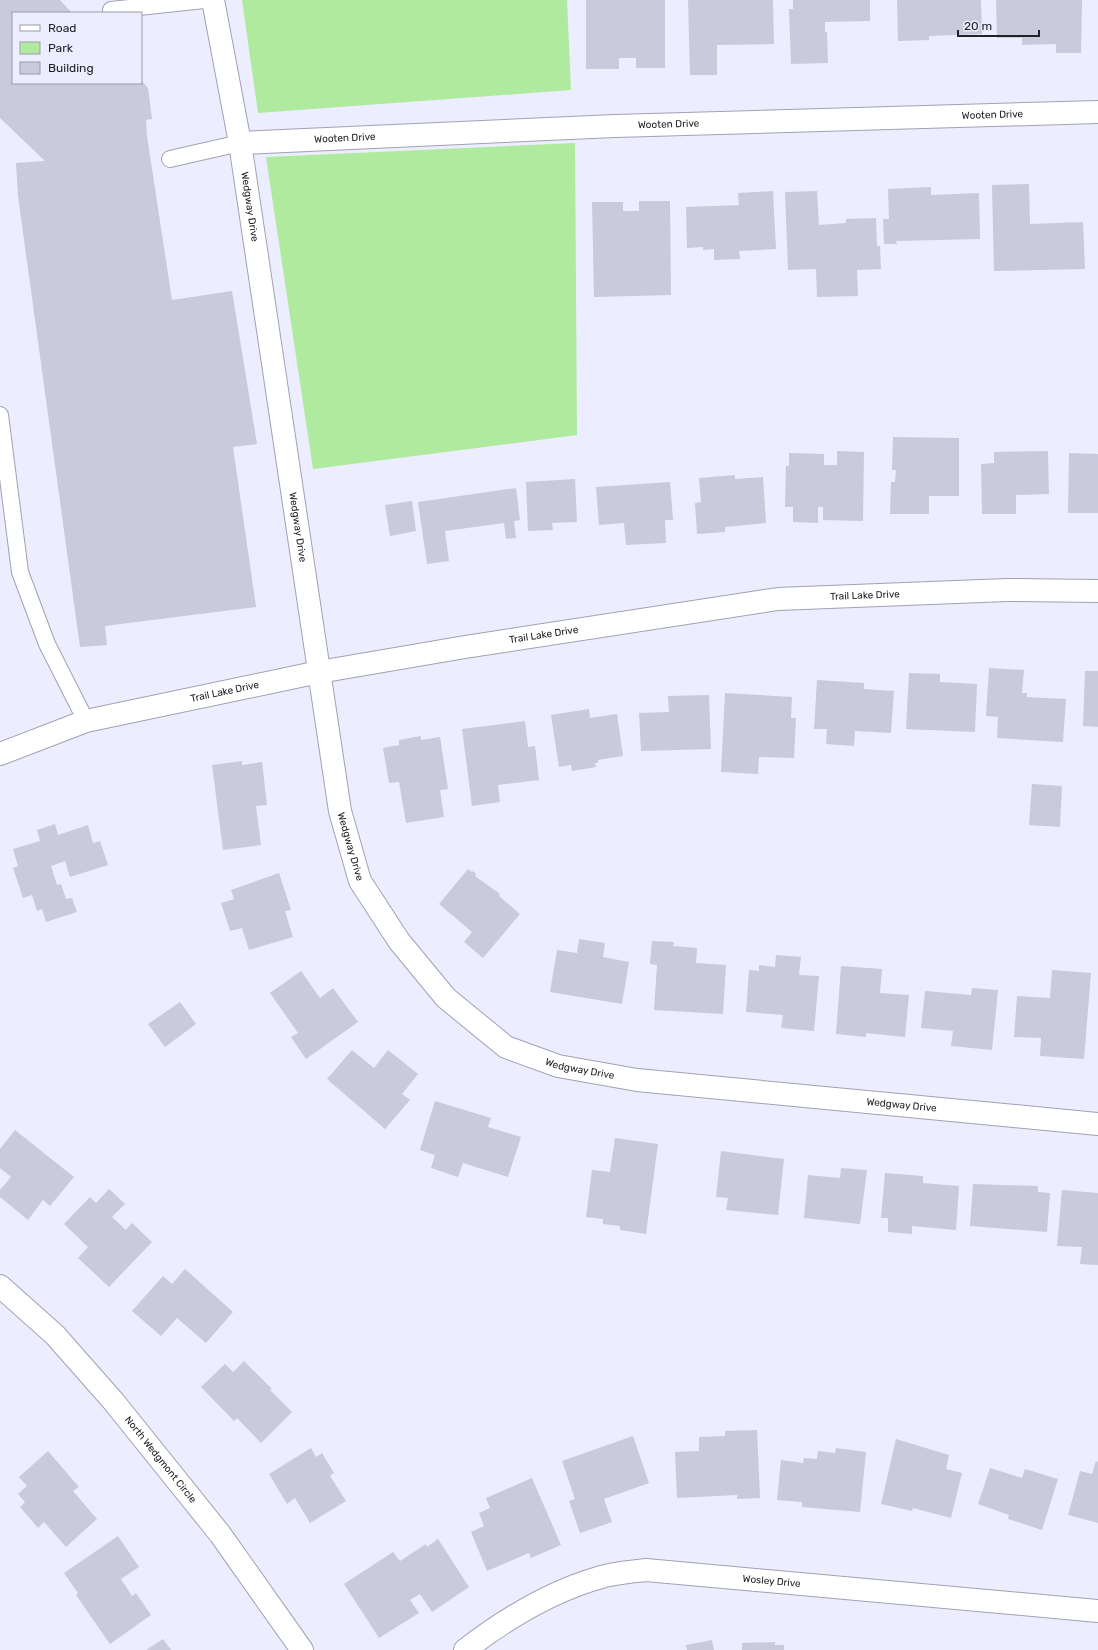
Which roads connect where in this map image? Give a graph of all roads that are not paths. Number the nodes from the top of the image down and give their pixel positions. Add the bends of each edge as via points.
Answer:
1 (204, 0) edge
2 (213, 0) edge
3 (111, 10) dead end
4 (1098, 112) edge
5 (240, 143) junction
6 (170, 159) dead end
7 (0, 415) edge
8 (1098, 591) edge
9 (319, 672) junction
10 (86, 721) junction
11 (0, 754) edge
12 (1098, 1124) edge
13 (0, 1286) edge
14 (1098, 1611) edge
15 (302, 1650) edge
16 (465, 1650) edge

1 - 3 lane
2 - 5 street, Wedgway Drive
4 - 5 street, Wooten Drive via 614,126
5 - 6 lane
5 - 9 street, Wedgway Drive
7 - 10 lane via 20,572 46,644
8 - 9 street, Trail Lake Drive via 1007,590 778,599
9 - 10 street, Trail Lake Drive
9 - 12 street, Wedgway Drive via 340,811 360,881 399,942 446,998 506,1047 558,1066 636,1080
10 - 11 street, Trail Lake Drive
13 - 15 street, North Wedgmont Circle via 55,1335 114,1402 220,1534
14 - 16 street, Wosley Drive via 646,1570 599,1578 546,1598

